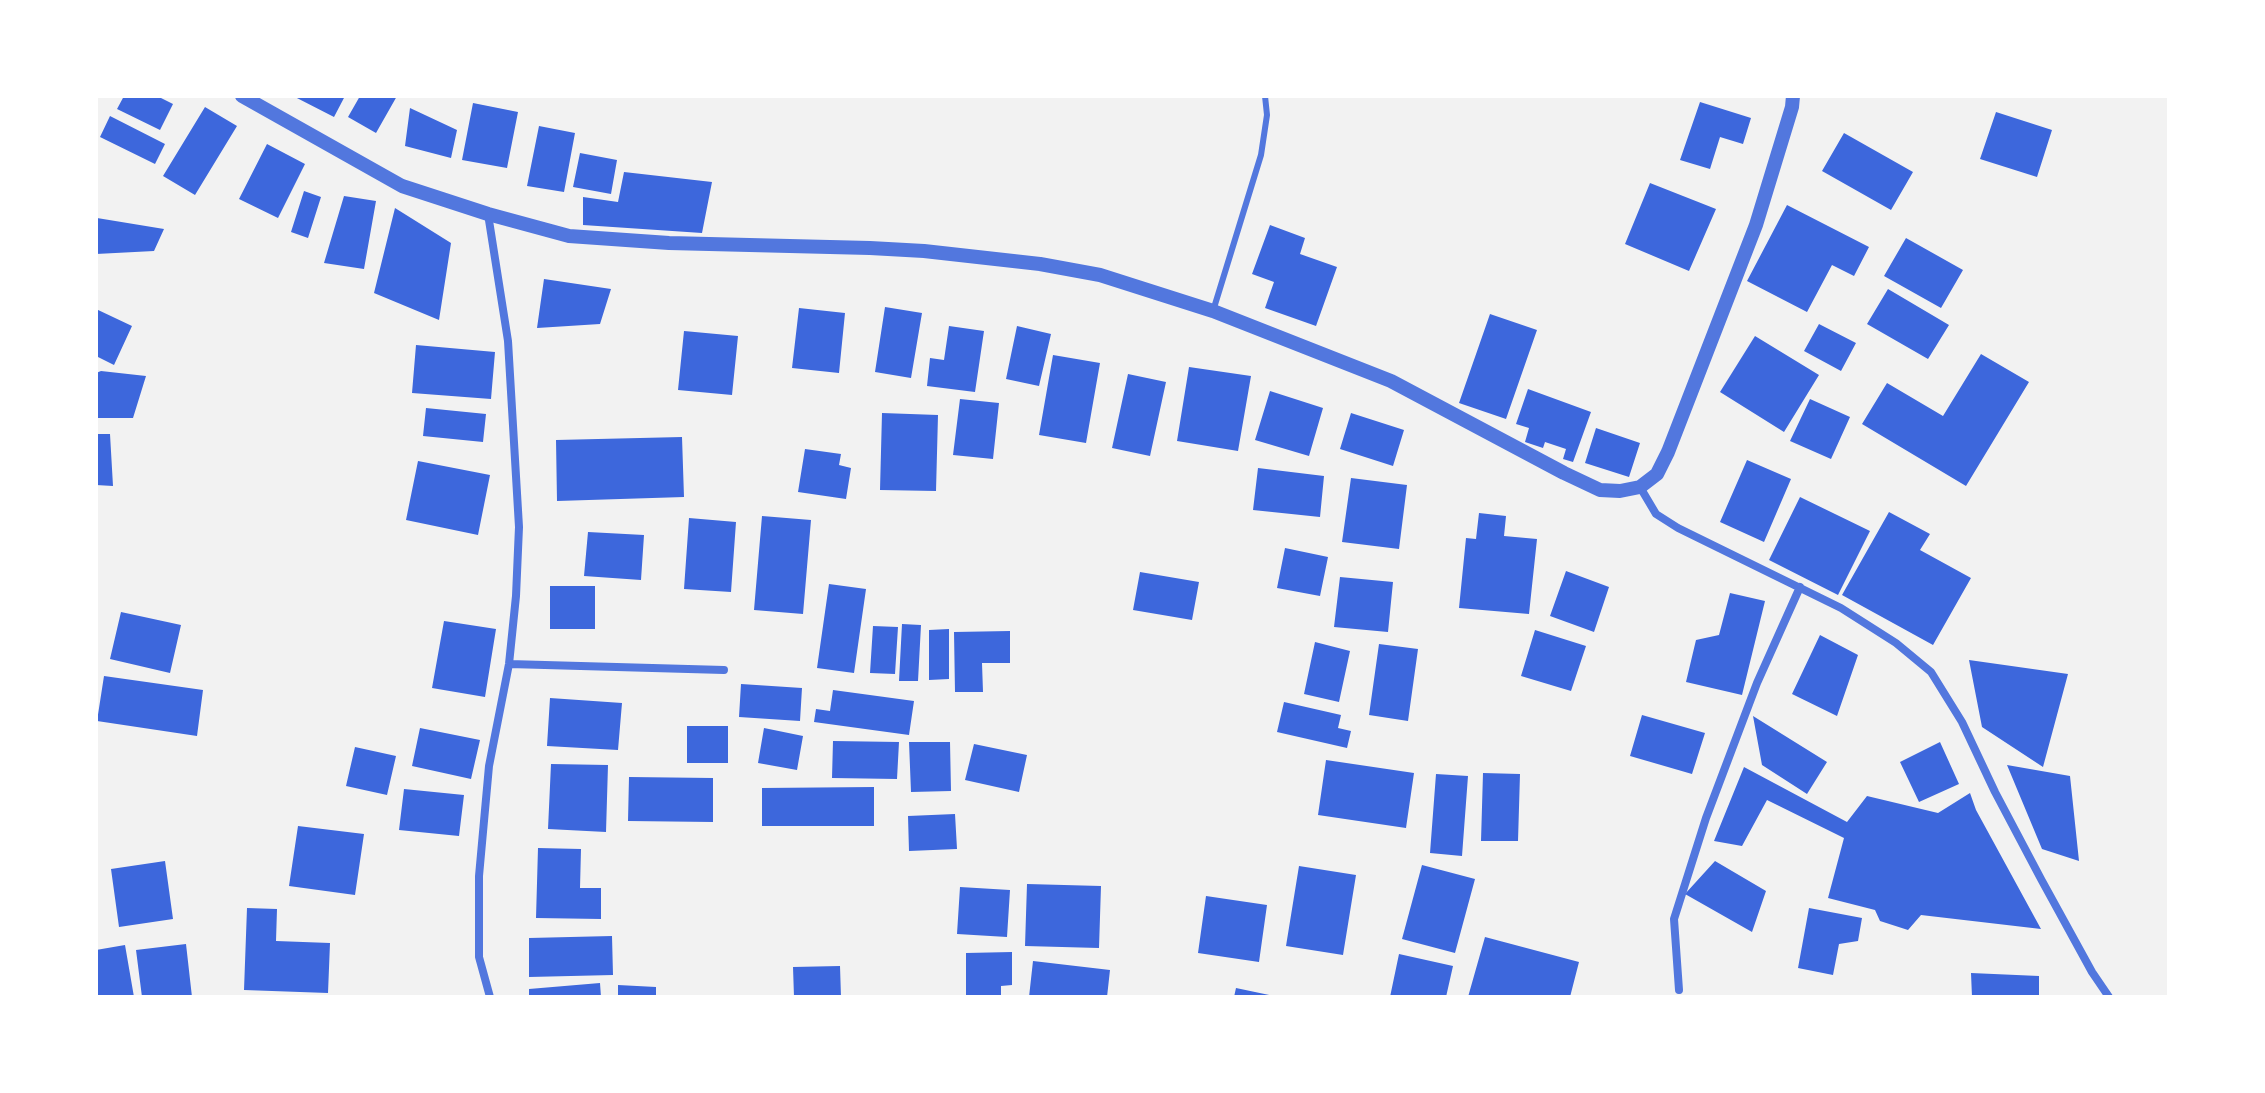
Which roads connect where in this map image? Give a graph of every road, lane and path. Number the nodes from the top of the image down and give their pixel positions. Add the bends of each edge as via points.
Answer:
1 (242, 96) edge
2 (1265, 96) edge
3 (1793, 96) edge
4 (488, 214) junction
5 (1213, 311) junction
6 (1640, 487) junction
7 (1800, 587) junction
8 (509, 664) junction
9 (724, 670) dead end
10 (1679, 990) dead end
11 (490, 997) edge
12 (2109, 997) edge

1 - 4 street via 402,186
2 - 5 lane via 1261,155
3 - 6 street via 1756,225 1680,424 1657,474
4 - 5 street via 569,236 935,252 1040,264 1100,275
4 - 8 street via 508,341 517,467 519,527
5 - 6 street via 1391,381 1600,490
6 - 7 street via 1656,514 1678,528
7 - 10 street via 1757,683 1674,919
7 - 12 street via 1896,643 1931,672
8 - 9 street
8 - 11 street via 489,766 479,876 479,957

